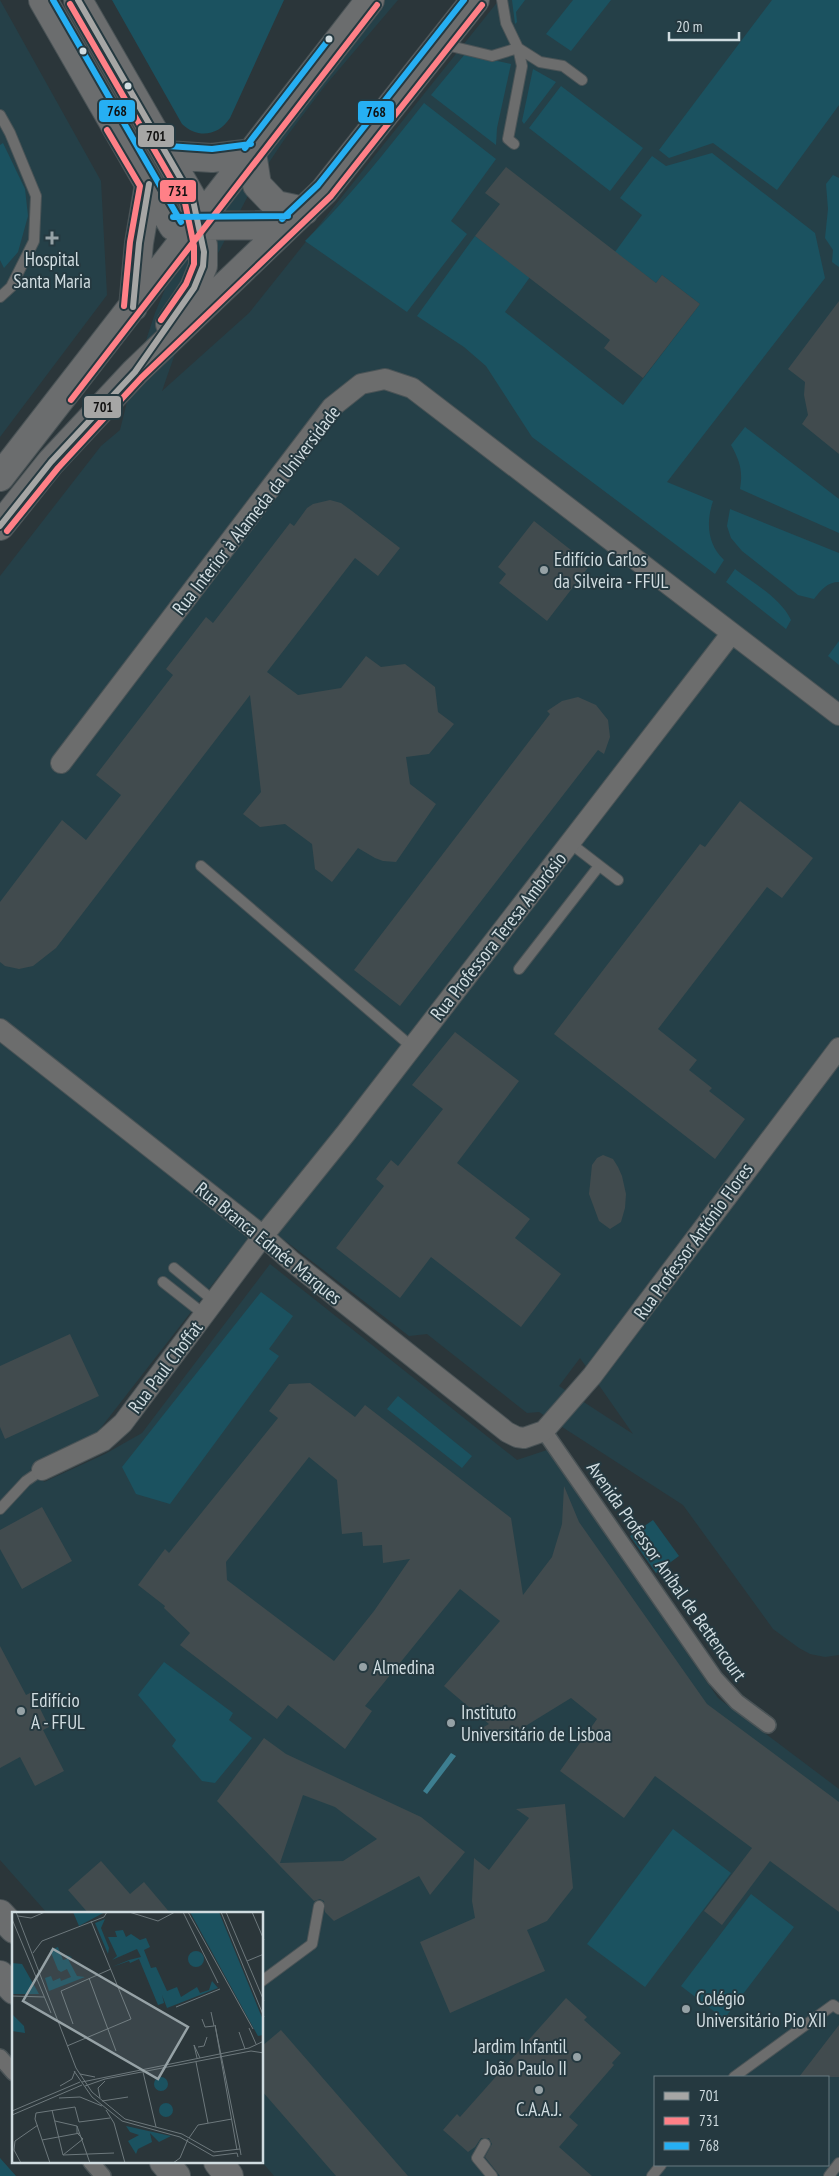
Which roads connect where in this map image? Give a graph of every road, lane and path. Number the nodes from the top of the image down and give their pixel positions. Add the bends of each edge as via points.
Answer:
1 (43, 0) edge
2 (78, 0) edge
3 (370, 0) edge
4 (475, 0) edge
5 (502, 0) edge
6 (441, 44) junction
7 (518, 48) junction
8 (582, 80) dead end
9 (0, 115) edge
10 (514, 144) dead end
11 (252, 153) junction
12 (167, 155) junction
13 (149, 184) junction
14 (188, 217) junction
15 (296, 218) junction
16 (0, 297) edge
17 (133, 306) junction
18 (135, 372) junction
19 (0, 477) edge
20 (0, 526) edge
21 (731, 634) junction
22 (839, 715) edge
23 (61, 763) dead end
24 (570, 843) junction
25 (201, 866) dead end
26 (599, 866) junction
27 (618, 880) dead end
28 (519, 969) dead end
29 (0, 1029) edge
30 (412, 1047) junction
31 (839, 1048) edge
32 (263, 1236) junction
33 (174, 1268) dead end
34 (162, 1282) dead end
35 (210, 1308) junction
36 (544, 1431) junction
37 (42, 1470) joint
38 (0, 1509) edge
39 (768, 1725) dead end
40 (318, 1906) dead end
41 (0, 1914) edge
42 (12, 1927) edge
43 (0, 1974) edge
44 (264, 1980) edge
45 (12, 1988) edge
46 (839, 2009) edge
47 (0, 2057) edge
48 (12, 2071) edge
49 (735, 2076) edge
50 (485, 2144) dead end
51 (839, 2163) edge
52 (93, 2164) edge
53 (166, 2164) edge
54 (220, 2164) edge
55 (660, 2166) edge
56 (103, 2176) edge
57 (176, 2176) edge
58 (230, 2176) edge
59 (492, 2176) edge
60 (652, 2176) edge
61 (829, 2176) edge

1 - 13 main road
2 - 12 main road
3 - 11 main road
4 - 6 main road
5 - 7 lane via 506,23
6 - 7 lane via 492,56
6 - 15 main road via 341,170
7 - 8 lane via 540,62 563,66
7 - 10 lane via 522,66 508,140
9 - 16 lane via 36,196 34,241 11,287
11 - 12 main road via 212,158
11 - 14 main road
11 - 15 main road via 257,185
12 - 14 main road
13 - 14 main road
13 - 17 main road
14 - 15 main road
14 - 17 main road via 174,252
14 - 18 main road via 204,252 201,273 190,295
15 - 18 main road
17 - 19 main road
18 - 20 main road via 50,462
21 - 22 street, Rua Interior à Alameda da Universidade
21 - 23 street, Rua Interior à Alameda da Universidade via 412,388 385,379 361,384 332,407
21 - 24 street, Rua Professora Teresa Ambrósio
24 - 26 lane
24 - 30 street, Rua Professora Teresa Ambrósio
25 - 30 lane
26 - 27 lane
26 - 28 lane
29 - 32 street, Rua Branca Edmée Marques
30 - 32 street, Rua Professora Teresa Ambrósio
31 - 36 street, Rua Professor António Flores via 594,1373
32 - 35 street, Rua Paul Choffat
32 - 36 street, Rua Branca Edmée Marques via 507,1432 524,1438
33 - 35 lane
34 - 35 lane
35 - 37 street, Rua Paul Choffat via 114,1432 95,1445
36 - 39 street, Avenida Professor Aníbal de Bettencourt via 715,1678 737,1702
37 - 38 lane via 26,1481
40 - 44 lane via 312,1944
41 - 42 main road
43 - 45 main road
46 - 49 lane via 834,2004
47 - 48 street
50 - 59 lane via 477,2158
51 - 61 lane
52 - 56 street
53 - 57 main road
54 - 58 main road
55 - 60 lane

